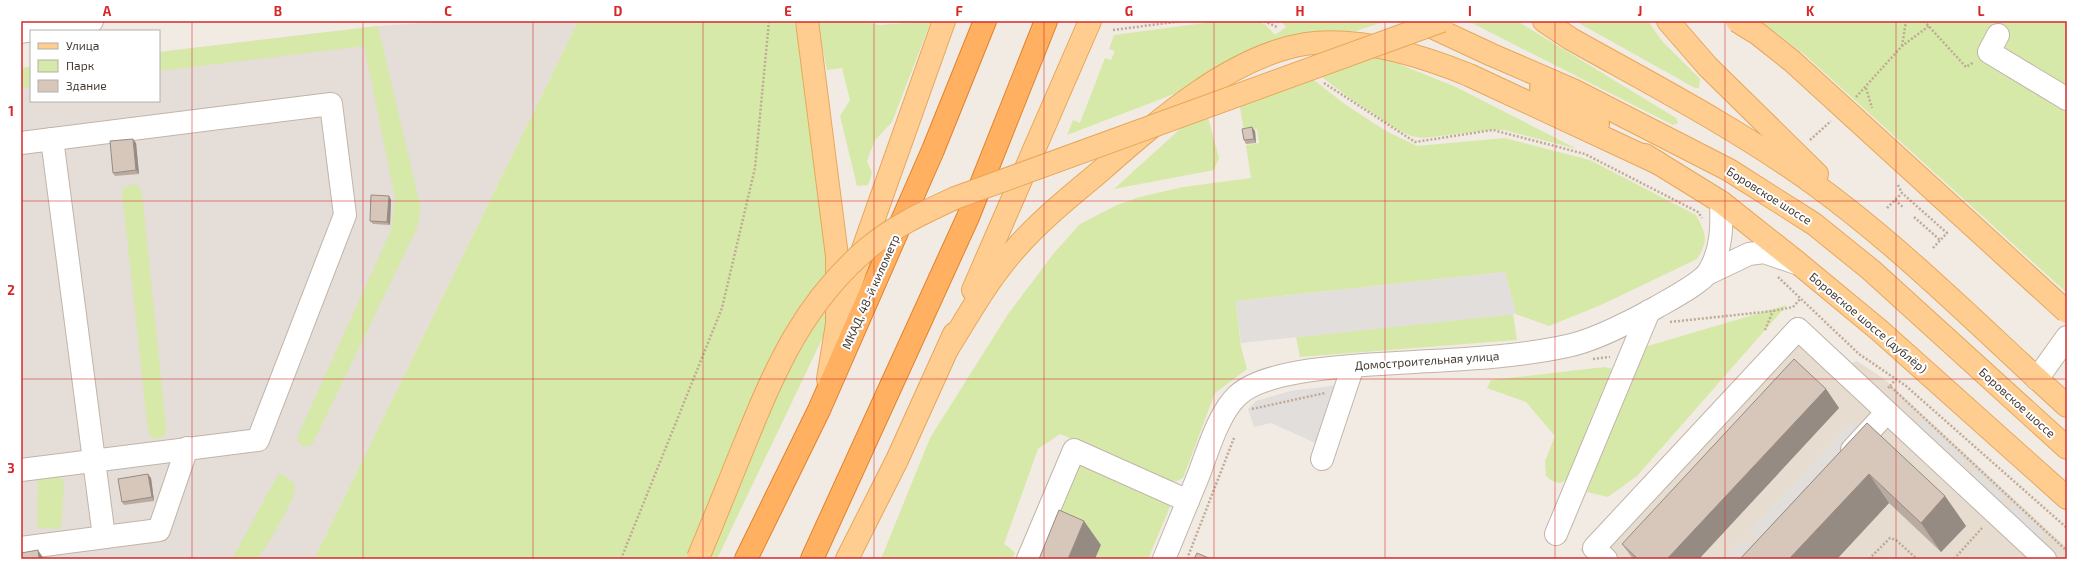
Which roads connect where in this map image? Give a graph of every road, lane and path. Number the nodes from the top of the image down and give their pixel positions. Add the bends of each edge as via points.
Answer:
1 (92, 21) edge
2 (769, 21) edge
3 (807, 21) edge
4 (944, 21) edge
5 (985, 21) edge
6 (1046, 21) edge
7 (1090, 21) edge
8 (1182, 21) edge
9 (1264, 21) edge
10 (1419, 21) edge
11 (1442, 21) edge
12 (1544, 21) edge
13 (1668, 21) edge
14 (1737, 21) edge
15 (1906, 21) edge
16 (1924, 21) edge
17 (1929, 26) junction
18 (1277, 27) dead end
19 (34, 30) edge
20 (1113, 30) dead end
21 (1998, 35) dead end
22 (1902, 46) junction
23 (1492, 55) junction
24 (1966, 67) dead end
25 (1324, 83) dead end
26 (1866, 88) dead end
27 (2067, 99) edge
28 (52, 139) junction
29 (21, 143) edge
30 (1658, 164) junction
31 (1895, 200) junction
32 (1721, 202) junction
33 (1887, 208) dead end
34 (1904, 208) dead end
35 (1914, 217) dead end
36 (1706, 224) dead end
37 (1882, 238) junction
38 (1940, 240) junction
39 (1932, 249) dead end
40 (1798, 264) junction
41 (1709, 272) junction
42 (1775, 274) dead end
43 (1801, 298) junction
44 (1649, 311) junction
45 (1773, 311) junction
46 (2067, 312) edge
47 (1668, 322) dead end
48 (837, 324) junction
49 (1766, 330) dead end
50 (2067, 337) edge
51 (948, 348) junction
52 (1352, 366) junction
53 (1896, 379) junction
54 (2037, 379) junction
55 (1890, 386) dead end
56 (1345, 389) junction
57 (2067, 406) edge
58 (819, 410) junction
59 (1246, 410) dead end
60 (1887, 412) junction
61 (187, 448) junction
62 (2067, 448) edge
63 (1322, 459) dead end
64 (94, 460) junction
65 (1835, 467) edge
66 (21, 470) edge
67 (2067, 498) edge
68 (1188, 501) junction
69 (1982, 528) dead end
70 (2067, 528) edge
71 (1556, 534) dead end
72 (104, 537) junction
73 (21, 548) edge
74 (621, 559) edge
75 (698, 559) edge
76 (746, 559) edge
77 (812, 559) edge
78 (847, 559) edge
79 (1028, 559) edge
80 (1164, 559) edge
81 (1606, 559) edge
82 (1869, 559) edge
83 (1917, 559) edge
84 (1954, 559) edge
85 (2045, 559) edge

1 - 19 street
2 - 74 path via 755,168 722,308
3 - 48 main road via 836,256
4 - 48 main road
5 - 58 highway, МКАД, 48-й километр via 933,150
6 - 77 highway via 968,217
7 - 51 main road
8 - 20 path
9 - 18 path
10 - 23 main road, Боровское шоссе
11 - 75 main road, bridge via 955,198 915,218 870,247 847,267 822,295 797,331 777,368
12 - 37 main road via 1571,39 1756,144 1815,184
13 - 37 main road via 1708,67
14 - 46 main road, bridge via 1792,61
15 - 22 path
16 - 17 path
17 - 22 path
17 - 24 path
21 - 27 street via 1989,52
22 - 26 path
23 - 30 main road
23 - 62 main road, Боровское шоссе via 1574,90 1729,170 1814,224 1871,270
25 - 36 path via 1415,142 1493,130 1585,154 1698,212
28 - 29 street
28 - 61 street via 331,104 345,215 258,440
28 - 64 street
30 - 32 main road, Боровское шоссе (дублёр)
30 - 51 main road via 1438,62 1412,55 1331,42 1305,44 1281,50 1217,80 1181,105 1146,131 1042,221 984,288
31 - 33 path
31 - 34 path
31 - 38 path via 1902,193 1947,233
32 - 40 main road, Боровское шоссе (дублёр)
32 - 41 street via 1722,233
35 - 38 path
37 - 54 main road
38 - 39 path
40 - 41 street, Домостроительная улица via 1764,252 1749,254
40 - 67 main road, Боровское шоссе (дублёр) via 1879,330
41 - 44 street, Домостроительная улица
42 - 43 path
43 - 45 path via 1793,307
43 - 53 path via 1859,354
44 - 52 street, Домостроительная улица via 1568,346 1492,357
44 - 71 street
45 - 47 path
45 - 49 path
48 - 58 main road via 830,372
50 - 54 street
51 - 78 main road via 897,460
52 - 56 street
52 - 68 street, Домостроительная улица via 1272,377 1238,395 1225,412
53 - 55 path
53 - 70 path
54 - 57 main road
56 - 59 path
56 - 63 street
58 - 76 highway, МКАД, 48-й километр
60 - 65 street
60 - 81 street via 1798,329 1594,548
60 - 85 street
61 - 64 street
61 - 72 street via 159,530
64 - 66 street
64 - 72 street
68 - 79 street via 1074,450
68 - 80 street, Домостроительная улица
69 - 84 path
72 - 73 street
82 - 83 path via 1890,538 1896,540

